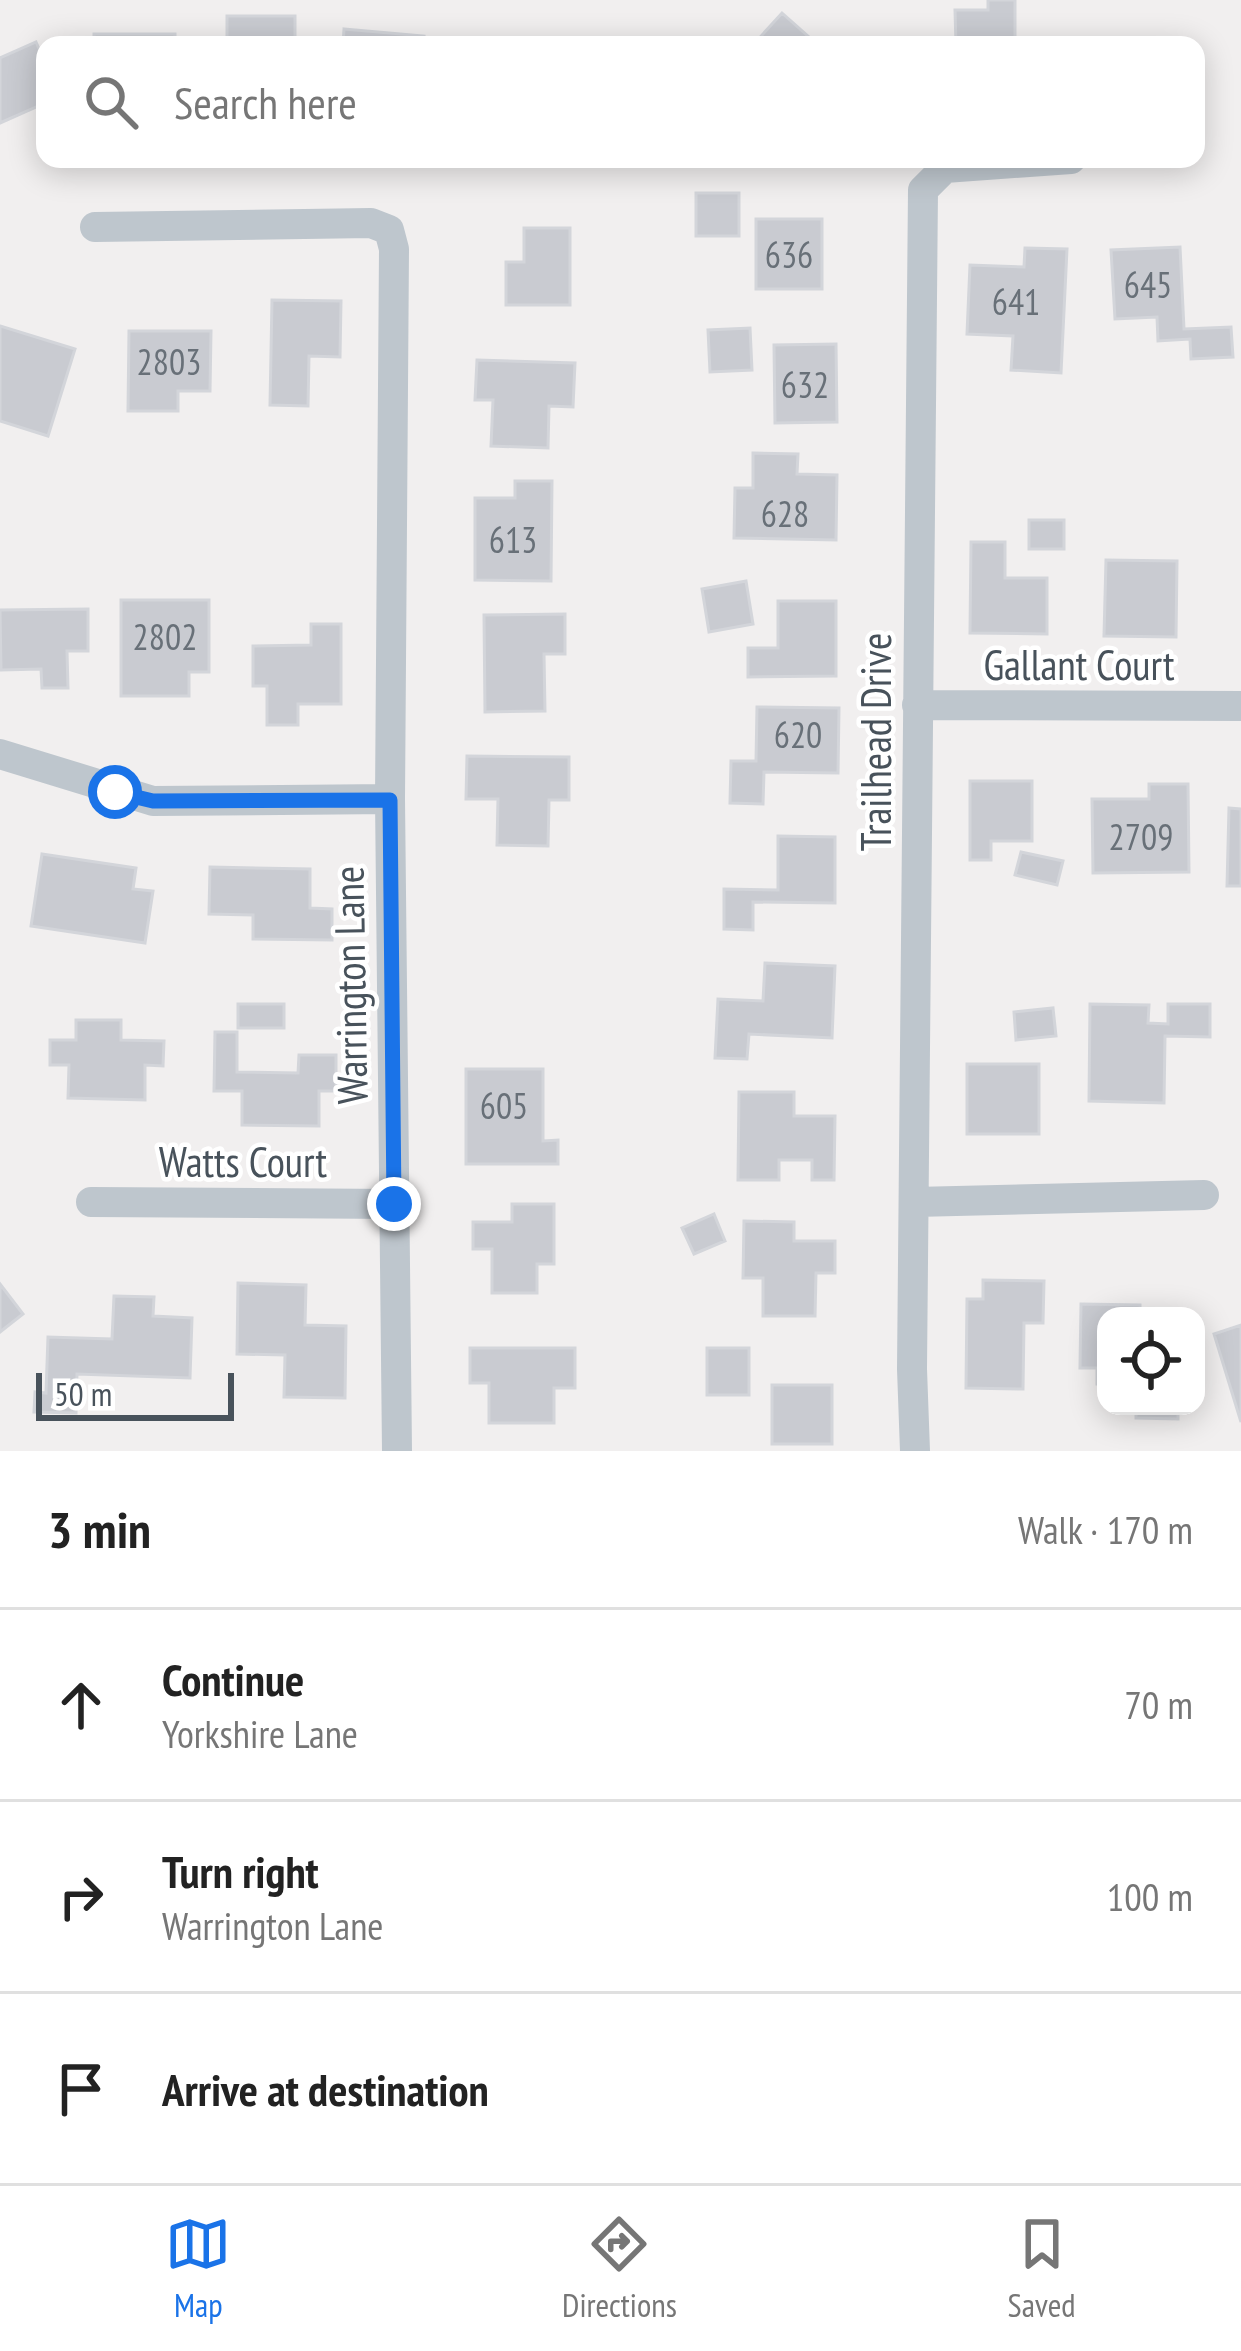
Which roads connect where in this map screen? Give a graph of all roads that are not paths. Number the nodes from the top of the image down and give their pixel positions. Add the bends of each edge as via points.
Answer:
1 (945, 168) edge
2 (95, 227) dead end
3 (917, 705) junction
4 (1241, 706) edge
5 (0, 754) edge
6 (390, 800) junction
7 (1204, 1195) dead end
8 (91, 1202) dead end
9 (915, 1202) junction
10 (394, 1204) junction
11 (397, 1451) edge
12 (915, 1451) edge

1 - 3 street, Trailhead Drive via 923,190
2 - 6 street, Warrington Lane via 371,223 389,230
3 - 4 street, Gallant Court
3 - 9 street, Trailhead Drive
5 - 6 street via 153,801
6 - 10 street, Warrington Lane
7 - 9 street
8 - 10 street, Watts Court
9 - 12 street, Trailhead Drive
10 - 11 street, Warrington Lane

